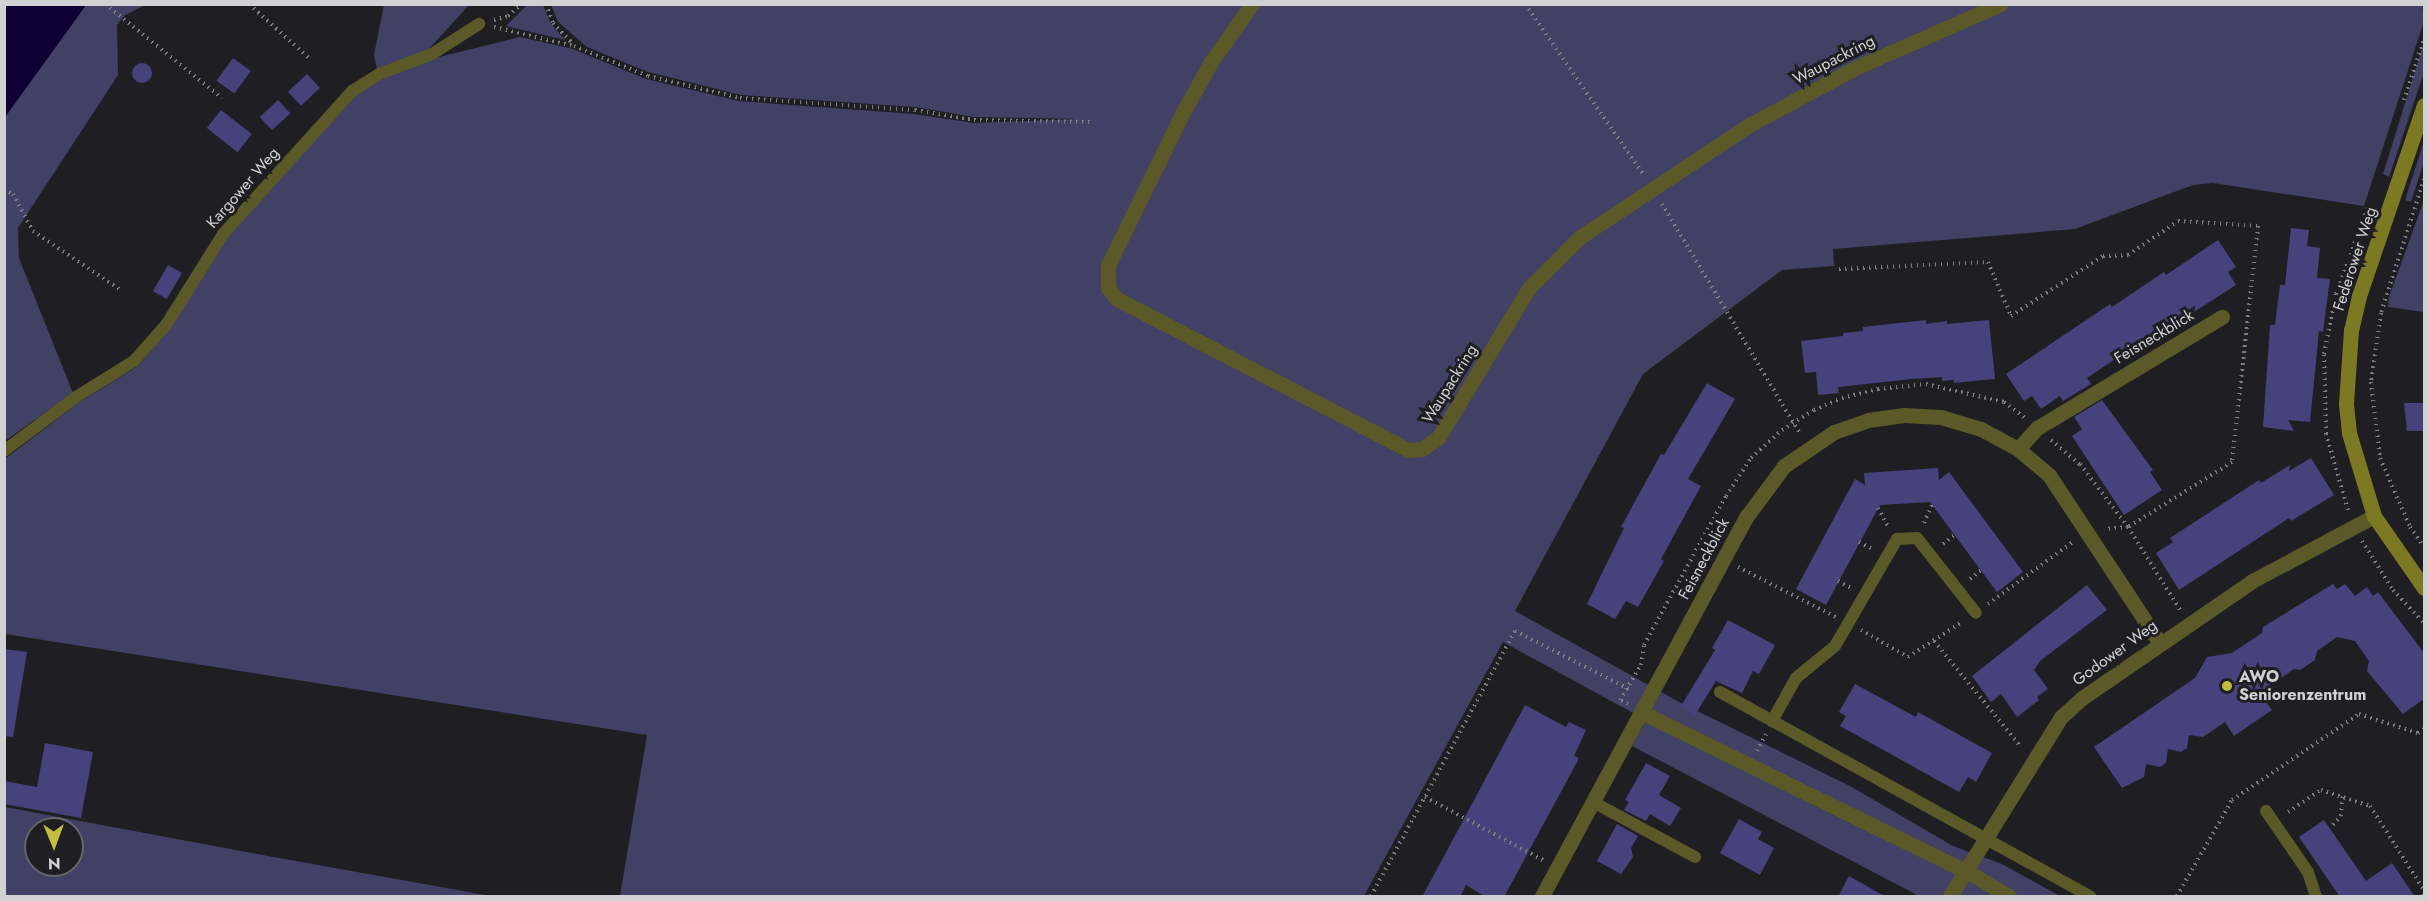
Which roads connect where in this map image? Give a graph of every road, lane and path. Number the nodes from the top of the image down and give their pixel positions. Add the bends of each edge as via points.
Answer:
1 (105, 4) edge
2 (249, 4) edge
3 (522, 4) edge
4 (546, 4) edge
5 (1252, 4) edge
6 (1525, 4) edge
7 (2001, 4) edge
8 (479, 24) junction
9 (574, 46) junction
10 (309, 58) dead end
11 (222, 98) dead end
12 (2424, 105) edge
13 (1093, 122) dead end
14 (2424, 180) edge
15 (1652, 186) junction
16 (4, 189) edge
17 (1839, 269) dead end
18 (119, 289) dead end
19 (2222, 317) dead end
20 (1793, 424) junction
21 (2037, 428) junction
22 (2018, 448) junction
23 (4, 451) edge
24 (2374, 516) junction
25 (2128, 526) junction
26 (2087, 532) junction
27 (2424, 547) edge
28 (1724, 560) junction
29 (2424, 588) edge
30 (1976, 613) junction
31 (1848, 623) junction
32 (2188, 623) junction
33 (1934, 641) junction
34 (2159, 642) junction
35 (1629, 689) junction
36 (1720, 692) dead end
37 (1641, 712) junction
38 (1772, 721) junction
39 (2424, 729) edge
40 (2032, 762) junction
41 (1749, 765) junction
42 (2343, 795) junction
43 (1425, 796) junction
44 (1593, 802) junction
45 (2268, 814) joint
46 (2333, 825) dead end
47 (1986, 838) junction
48 (1695, 856) dead end
49 (1557, 868) junction
50 (1966, 871) junction
51 (2424, 890) edge
52 (1371, 897) edge
53 (1542, 897) edge
54 (1950, 897) edge
55 (2009, 897) edge
56 (2090, 897) edge
57 (2177, 897) edge
58 (2316, 897) edge

1 - 11 path
2 - 10 path
3 - 8 path via 508,16
4 - 9 path via 553,23
5 - 15 street, Waupackring via 1211,62 1183,112 1108,265 1108,288 1117,299 1389,443 1415,450 1438,438 1529,288 1580,237
6 - 15 path
7 - 15 street, Waupackring via 1855,68 1751,124
8 - 9 path
8 - 23 lane, Kargower Weg via 432,54 379,74 352,91 223,234 166,325 134,361 76,397
9 - 13 path via 648,76 740,98 915,110 974,120
12 - 24 street, Federower Weg via 2351,330 2346,404 2349,433
14 - 27 path via 2381,313 2371,382 2380,458 2410,527
15 - 20 path
16 - 18 path via 13,194 33,231
17 - 25 path via 1988,262 2011,316 2103,256 2128,255 2178,221 2258,226 2232,462
19 - 21 street, Feisneckblick
20 - 21 path via 1842,398 1926,384 2004,402
20 - 35 path via 1751,458 1726,496 1644,645 1641,665
21 - 22 street, Feisneckblick
21 - 25 path via 2080,464
22 - 26 street, Feisneckblick via 2049,475
22 - 28 street, Feisneckblick via 1981,429 1941,417 1905,415 1868,420 1834,432 1784,466 1747,516
24 - 29 street, Federower Weg
24 - 32 street, Godower Weg via 2282,564
25 - 26 path
25 - 32 path
26 - 30 path
26 - 34 street, Feisneckblick
28 - 31 path
28 - 37 street, Feisneckblick
30 - 31 lane via 1917,538 1896,539
30 - 33 path
31 - 33 path via 1908,657
31 - 38 lane via 1835,646 1796,678
32 - 34 street, Godower Weg
33 - 40 path
34 - 40 street, Godower Weg via 2061,717
35 - 37 path via 1620,700
35 - 43 path via 1515,631
36 - 38 lane
37 - 41 street
37 - 44 street, Feisneckblick
38 - 41 path
38 - 47 lane
39 - 57 path via 2418,733 2359,714 2232,800
40 - 47 street, Godower Weg
41 - 50 street
42 - 45 path via 2312,792 2293,811
42 - 46 path via 2341,816
42 - 51 path via 2370,806
43 - 49 path
43 - 52 path
44 - 48 lane
44 - 49 street, Feisneckblick
45 - 58 lane via 2308,872
47 - 50 street, Godower Weg
47 - 56 lane
49 - 53 street, Feisneckblick
50 - 54 street, Godower Weg
50 - 55 street

